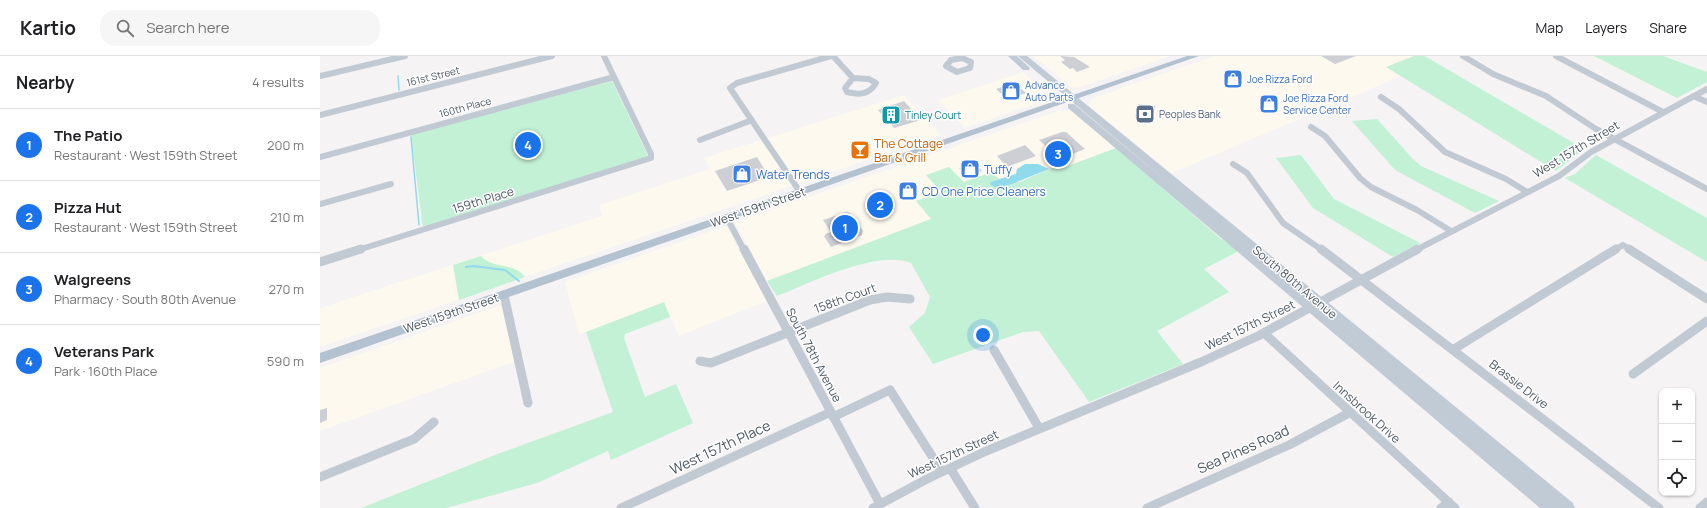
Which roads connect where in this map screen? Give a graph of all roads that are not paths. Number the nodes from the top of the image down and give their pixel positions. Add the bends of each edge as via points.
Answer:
1 (405, 56) edge
2 (552, 56) edge
3 (604, 56) edge
4 (832, 56) edge
5 (1012, 56) edge
6 (1022, 56) edge
7 (1195, 56) edge
8 (1463, 56) edge
9 (1556, 56) edge
10 (320, 76) edge
11 (614, 77) junction
12 (853, 78) dead end
13 (1707, 89) edge
14 (1693, 96) junction
15 (1381, 97) dead end
16 (1069, 99) junction
17 (1707, 102) edge
18 (1663, 112) junction
19 (320, 115) edge
20 (752, 120) junction
21 (1311, 127) dead end
22 (1614, 139) junction
23 (700, 140) dead end
24 (320, 157) edge
25 (1233, 164) dead end
26 (391, 184) dead end
27 (1706, 188) edge
28 (800, 192) junction
29 (1527, 192) junction
30 (320, 204) edge
31 (726, 218) junction
32 (1451, 231) junction
33 (320, 262) edge
34 (1364, 280) junction
35 (504, 295) junction
36 (910, 299) dead end
37 (1707, 299) edge
38 (1316, 305) junction
39 (1707, 321) edge
40 (788, 333) junction
41 (1264, 333) junction
42 (1454, 349) junction
43 (994, 350) dead end
44 (320, 358) edge
45 (700, 361) dead end
46 (1632, 374) dead end
47 (528, 403) dead end
48 (1349, 413) junction
49 (832, 414) junction
50 (434, 422) dead end
51 (1039, 428) junction
52 (946, 470) junction
53 (320, 477) edge
54 (1707, 502) edge
55 (877, 506) edge
56 (1448, 506) edge
57 (621, 508) edge
58 (975, 508) edge
59 (1147, 508) edge
60 (1550, 508) edge
61 (1568, 508) edge
62 (1659, 508) edge
63 (1700, 508) edge

1 - 10 street
2 - 19 street, 161st Street
3 - 11 street
4 - 12 street
4 - 20 street via 732,85 730,88
5 - 16 street, South 80th Avenue
6 - 16 street, South 80th Avenue
7 - 16 main road, West 159th Street
8 - 22 street via 1492,74 1546,96
9 - 18 street
11 - 24 street, 160th Place
11 - 33 street, 159th Place via 652,154 651,158
13 - 14 street, West 157th Street
14 - 17 street
14 - 18 street, West 157th Street
15 - 29 street via 1394,104 1445,152 1506,179
16 - 28 main road, West 159th Street
16 - 38 street, South 80th Avenue
18 - 22 street, West 157th Street
20 - 23 street
20 - 28 street
21 - 32 street via 1325,136 1360,178 1371,187 1417,210
22 - 27 street
22 - 29 street, West 157th Street via 1591,152 1559,176
25 - 34 street, Brassie Drive via 1247,172 1283,224
26 - 30 street
28 - 31 main road, West 159th Street
29 - 32 street, West 157th Street
31 - 35 main road, West 159th Street
31 - 40 street, South 78th Avenue
32 - 34 street, West 157th Street
34 - 38 street, West 157th Street
34 - 42 street, Brassie Drive
35 - 44 main road, West 159th Street
35 - 47 street
36 - 40 street, 158th Court via 887,297 870,300
37 - 42 street via 1623,245
38 - 41 street, West 157th Street
38 - 60 street, South 80th Avenue
38 - 61 street, South 80th Avenue
39 - 46 street
40 - 45 street, 158th Court via 711,363
40 - 49 street, South 78th Avenue
41 - 48 street, Innsbrook Drive
41 - 51 street, West 157th Street via 1202,362
42 - 62 street, Brassie Drive
43 - 51 street
48 - 56 street, Innsbrook Drive
48 - 59 street, Sea Pines Road via 1289,445
49 - 52 street, West 157th Place via 890,390
49 - 55 street, South 78th Avenue
49 - 57 street, West 157th Place
50 - 53 street via 414,439
51 - 52 street, West 157th Street
52 - 55 street, West 157th Street
52 - 58 street
54 - 63 street

